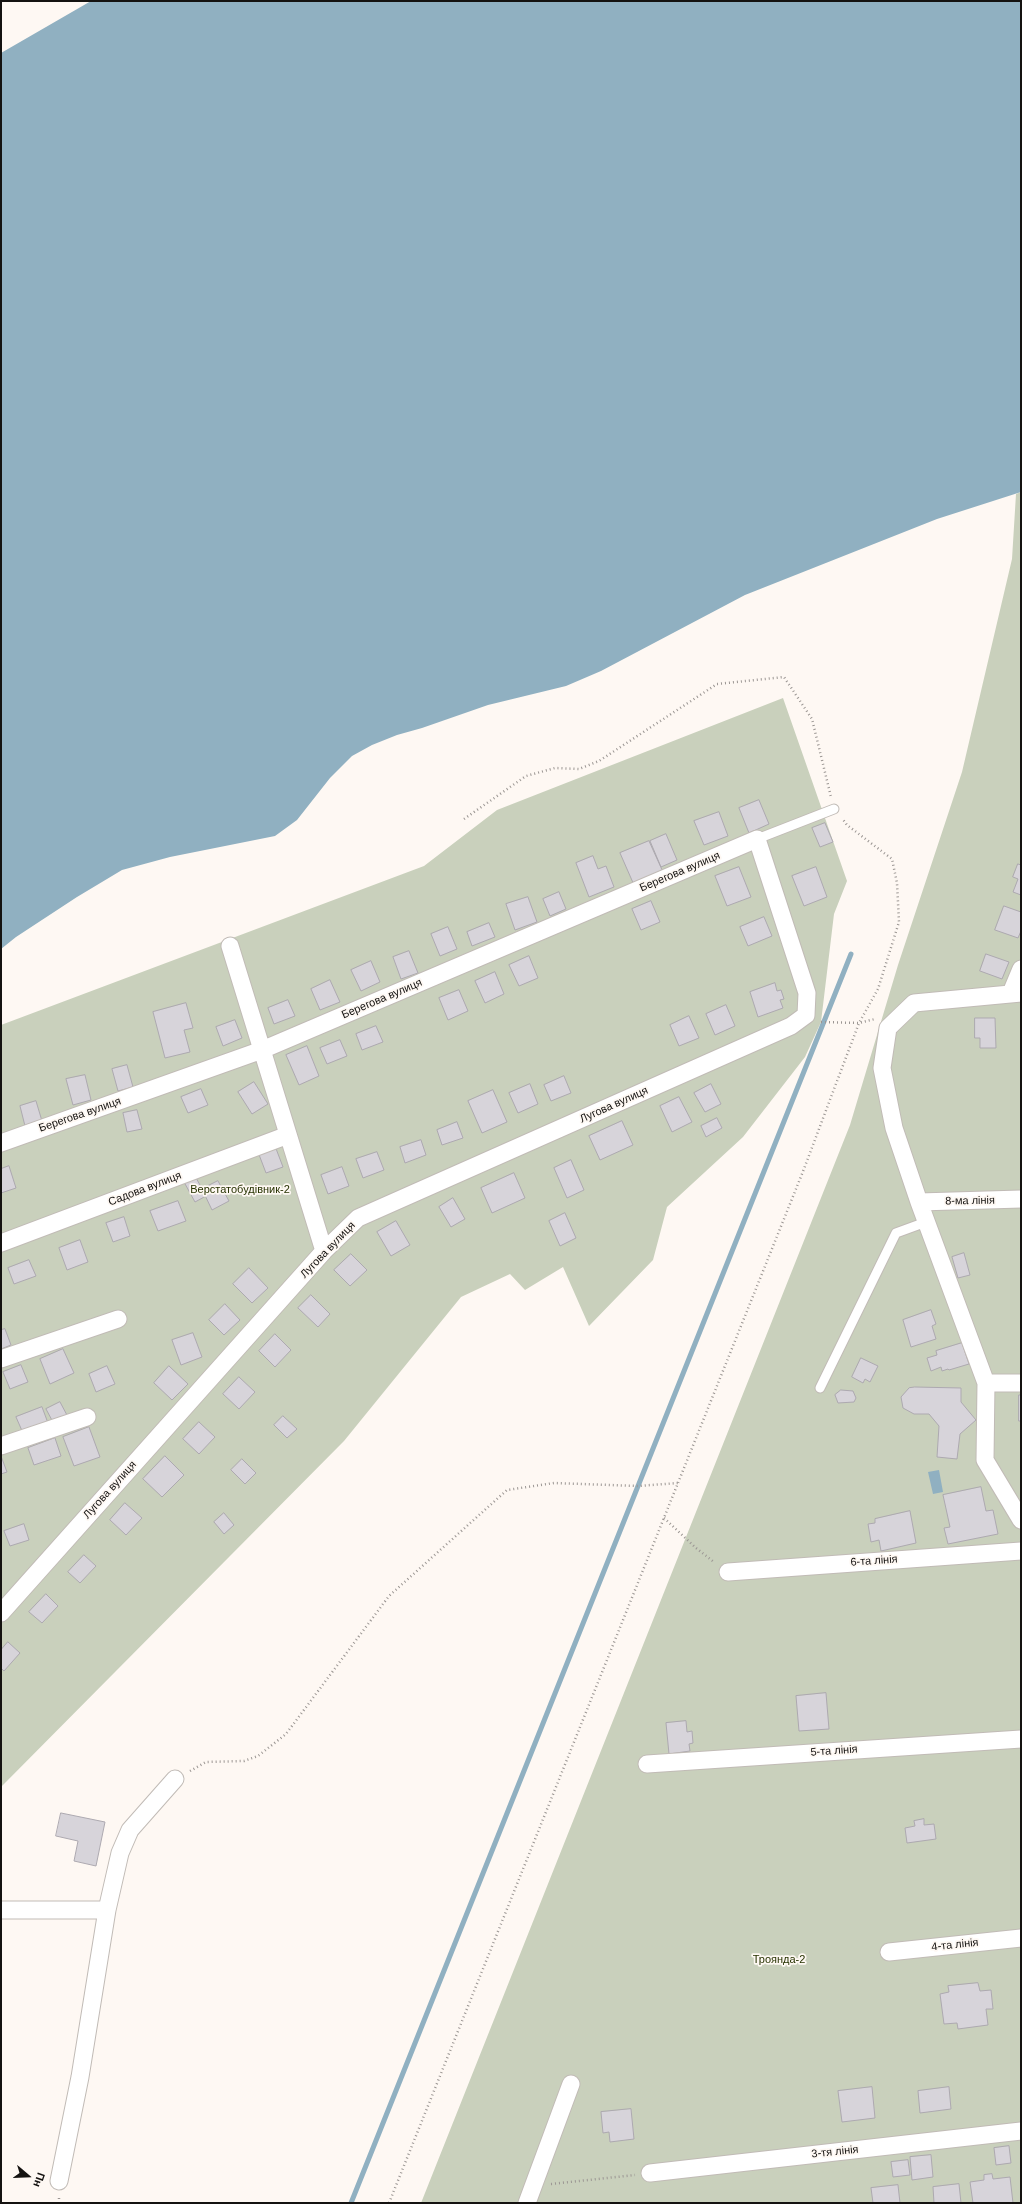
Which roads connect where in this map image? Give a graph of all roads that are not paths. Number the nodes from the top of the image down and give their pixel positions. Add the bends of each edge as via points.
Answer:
1 (834, 809) road end
2 (757, 839) junction
3 (230, 946) dead end
4 (1021, 969) edge
5 (1016, 993) edge
6 (262, 1050) junction
7 (288, 1135) junction
8 (1, 1142) edge
9 (1021, 1199) edge
10 (919, 1202) junction
11 (926, 1222) junction
12 (1, 1243) edge
13 (324, 1251) junction
14 (118, 1319) dead end
15 (1, 1359) edge
16 (1021, 1382) edge
17 (986, 1383) junction
18 (820, 1388) dead end
19 (87, 1417) dead end
20 (1, 1446) edge
21 (1021, 1520) edge
22 (1021, 1551) edge
23 (728, 1572) road end
24 (1, 1613) edge
25 (1021, 1739) edge
26 (647, 1764) dead end
27 (175, 1779) road end
28 (1, 1910) edge
29 (107, 1910) junction
30 (1021, 1938) edge
31 (889, 1952) dead end
32 (571, 2084) dead end
33 (1021, 2131) edge
34 (650, 2173) road end
35 (59, 2180) dead end
36 (527, 2203) edge

1 - 2 lane
2 - 6 street, Берегова вулиця
2 - 13 street, Лугова вулиця via 808,993 806,1015 791,1026 358,1218
3 - 6 street
4 - 5 street
5 - 10 street via 914,1003 888,1028 882,1068 894,1128
6 - 7 street
6 - 8 street, Берегова вулиця
7 - 12 street, Садова вулиця
7 - 13 street
9 - 10 street, 8-ма лінія
10 - 11 street
11 - 17 street
11 - 18 lane via 896,1233
13 - 24 street, Лугова вулиця
14 - 15 street
16 - 17 street
17 - 21 street via 985,1460
19 - 20 street
22 - 23 street, 6-та лінія
25 - 26 street, 5-та лінія
27 - 29 street via 130,1830 120,1853
28 - 29 street
29 - 35 street via 80,2077
30 - 31 street, 4-та лінія
32 - 36 street
33 - 34 street, 3-тя лінія

